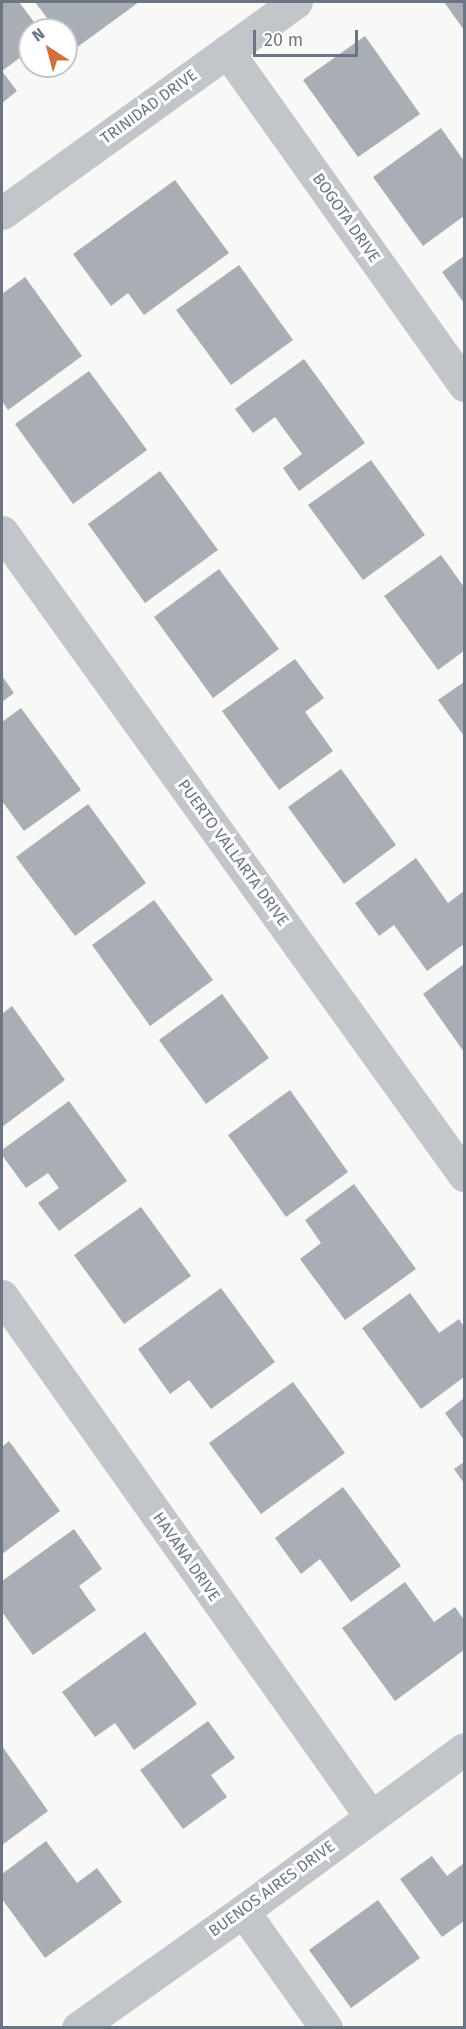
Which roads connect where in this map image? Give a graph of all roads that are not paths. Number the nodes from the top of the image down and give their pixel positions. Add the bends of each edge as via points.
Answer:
1 (296, 2) edge
2 (227, 51) junction
3 (2, 213) edge
4 (465, 385) edge
5 (2, 532) edge
6 (465, 1175) edge
7 (2, 1296) edge
8 (465, 1749) edge
9 (371, 1817) junction
10 (243, 1911) junction
11 (78, 2028) edge
12 (326, 2028) edge

1 - 2 street, TRINIDAD DRIVE
2 - 3 street, TRINIDAD DRIVE
2 - 4 street, BOGOTA DRIVE
5 - 6 street, PUERTO VALLARTA DRIVE
7 - 9 street, HAVANA DRIVE
8 - 9 street, BUENOS AIRES DRIVE
9 - 10 street, BUENOS AIRES DRIVE
10 - 11 street, BUENOS AIRES DRIVE
10 - 12 street

